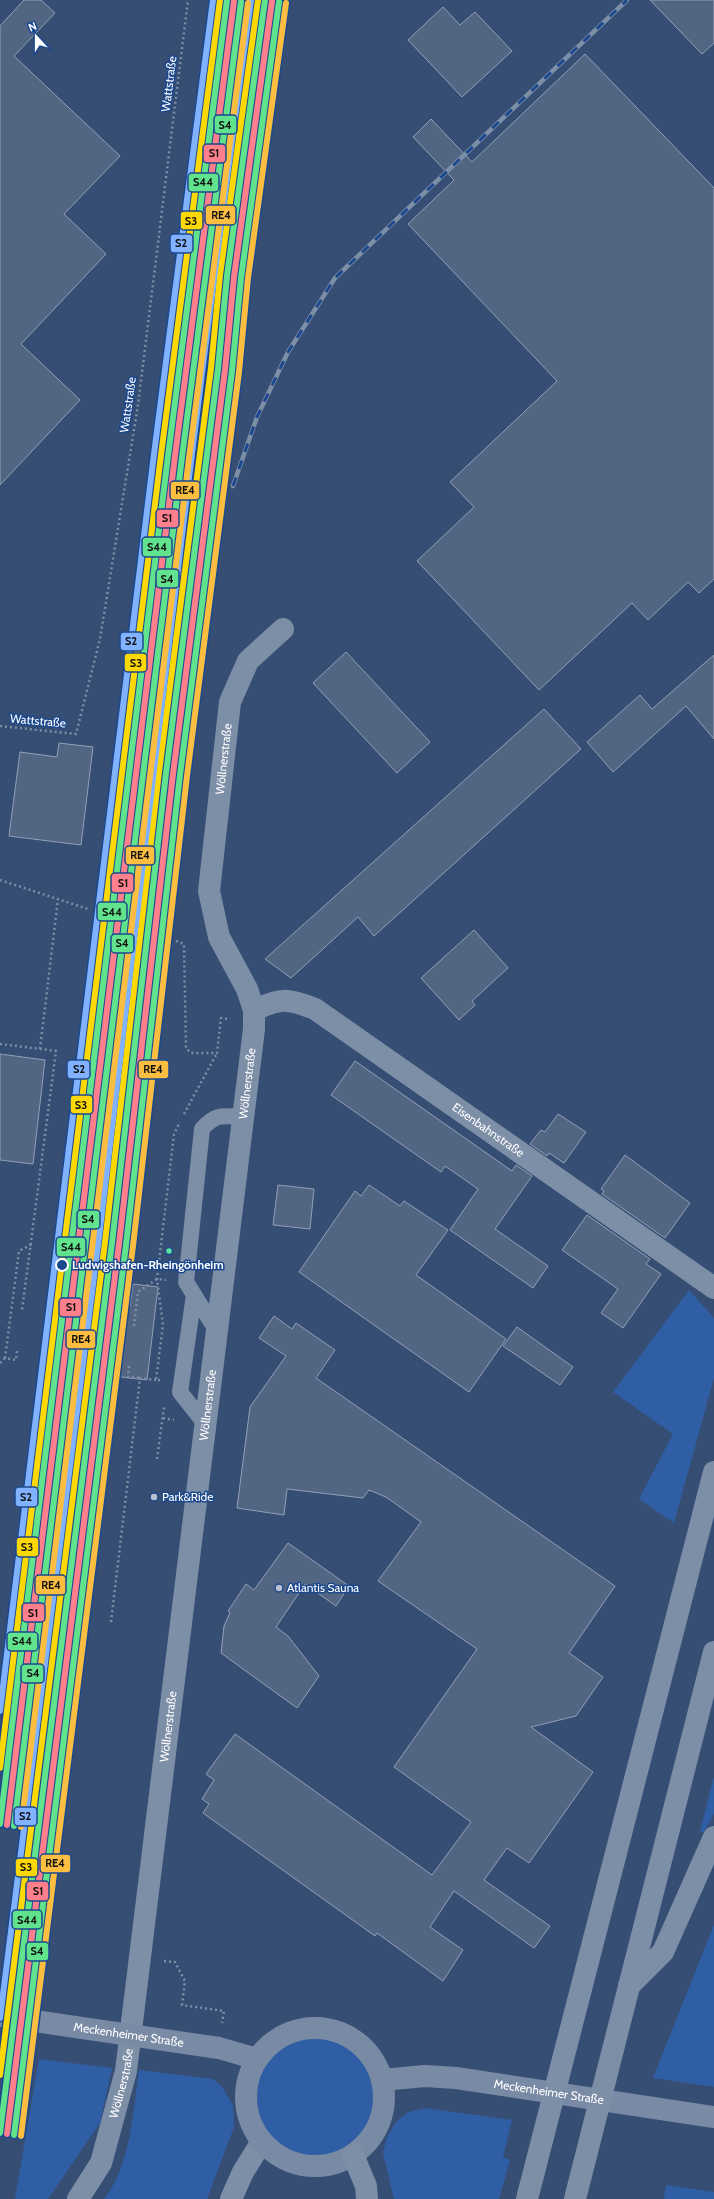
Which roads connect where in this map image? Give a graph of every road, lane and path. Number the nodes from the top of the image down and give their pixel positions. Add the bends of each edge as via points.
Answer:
1 (188, 0) edge
2 (283, 629) dead end
3 (0, 726) edge
4 (0, 880) edge
5 (58, 899) junction
6 (88, 909) dead end
7 (176, 941) dead end
8 (254, 1010) junction
9 (0, 1044) edge
10 (40, 1049) junction
11 (244, 1117) junction
12 (32, 1244) junction
13 (157, 1279) dead end
14 (714, 1288) edge
15 (194, 1295) junction
16 (71, 1309) dead end
17 (22, 1310) dead end
18 (94, 1311) dead end
19 (163, 1325) dead end
20 (134, 1326) dead end
21 (167, 1326) dead end
22 (218, 1333) junction
23 (78, 1350) dead end
24 (17, 1351) dead end
25 (6, 1358) junction
26 (0, 1363) edge
27 (129, 1366) dead end
28 (140, 1378) junction
29 (156, 1380) dead end
30 (61, 1390) dead end
31 (73, 1392) junction
32 (85, 1393) dead end
33 (206, 1425) junction
34 (714, 1472) edge
35 (111, 1622) dead end
36 (714, 1652) edge
37 (714, 1837) edge
38 (185, 1981) dead end
39 (628, 1986) junction
40 (0, 2016) edge
41 (219, 2048) junction
42 (257, 2059) junction
43 (382, 2080) junction
44 (706, 2116) edge
45 (261, 2143) junction
46 (353, 2155) junction
47 (78, 2199) edge
48 (231, 2199) edge
49 (367, 2199) edge
50 (527, 2199) edge
51 (575, 2199) edge

1 - 3 path, Wattstraße via 138,405 100,639 76,734
2 - 8 street, Wöllnerstraße via 248,661 230,702 208,891 219,937 247,989
4 - 5 path
5 - 6 path
5 - 10 path
7 - 8 path via 184,944 186,1048 191,1053 217,1053 221,1018 241,1020
8 - 11 street, Wöllnerstraße
8 - 14 street, Eisenbahnstraße via 273,1001 293,1000 315,1009
9 - 10 path
10 - 12 path via 56,1051
11 - 15 lane via 223,1116 211,1119 202,1130 186,1282
11 - 22 street, Wöllnerstraße
12 - 17 path
12 - 25 path via 18,1251
13 - 20 path via 138,1292
15 - 22 lane
15 - 33 lane via 180,1392
16 - 18 path via 82,1310 82,1315 82,1310
19 - 21 path
22 - 33 street, Wöllnerstraße
23 - 31 path
24 - 25 path via 16,1360
25 - 26 path
27 - 28 path via 128,1377
28 - 29 path
28 - 35 path
30 - 31 path
31 - 32 path
33 - 47 street, Wöllnerstraße via 126,2071 101,2163
34 - 50 highway
36 - 39 highway
37 - 39 highway via 663,1952
38 - 41 path via 182,2005 224,2011
39 - 51 highway
40 - 41 street, Meckenheimer Straße
41 - 42 street, Meckenheimer Straße
42 - 43 street via 266,2048 289,2033 305,2028 327,2028 353,2039 364,2048 373,2058
42 - 45 street via 248,2079 245,2107 253,2131
43 - 44 street, Meckenheimer Straße via 425,2076 456,2078
43 - 46 street via 385,2097 379,2122 374,2134
45 - 46 street via 280,2158 302,2166 314,2167 342,2162
45 - 48 street via 242,2172
46 - 49 highway via 366,2186

